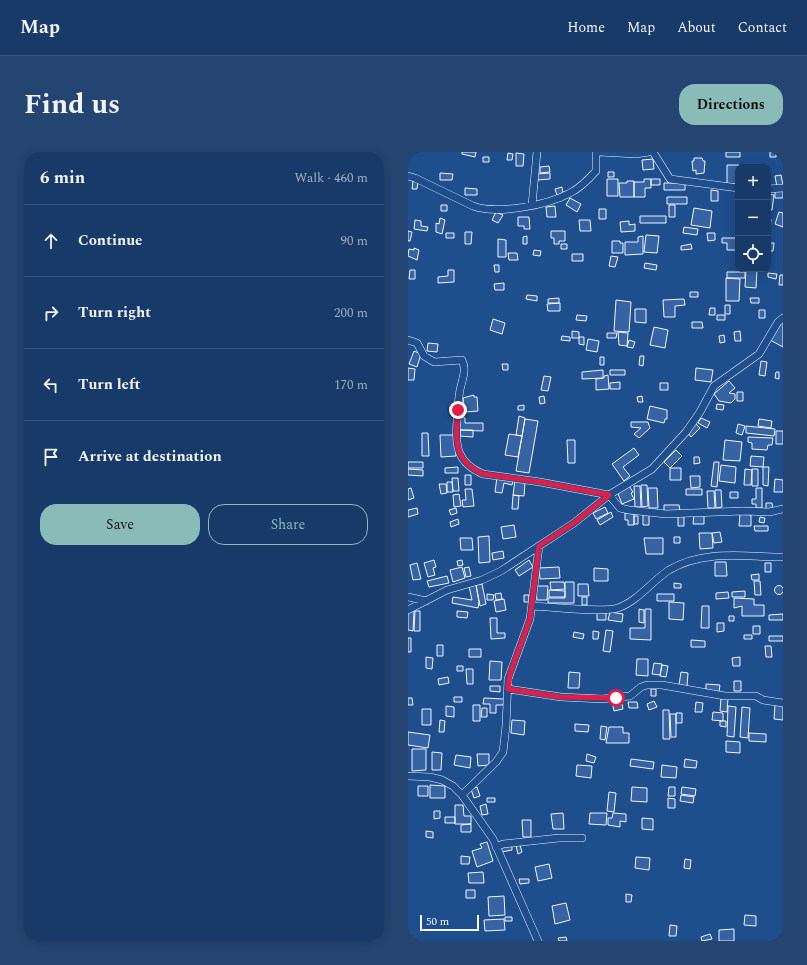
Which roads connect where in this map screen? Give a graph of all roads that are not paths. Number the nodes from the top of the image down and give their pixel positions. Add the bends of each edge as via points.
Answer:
1 (537, 152) edge
2 (596, 152) edge
3 (600, 152) edge
4 (649, 152) edge
5 (653, 152) edge
6 (408, 176) edge
7 (735, 188) edge
8 (783, 188) edge
9 (771, 190) edge
10 (532, 205) junction
11 (783, 318) edge
12 (408, 340) edge
13 (609, 495) junction
14 (783, 509) edge
15 (539, 546) junction
16 (783, 557) edge
17 (408, 597) edge
18 (426, 601) junction
19 (532, 606) junction
20 (408, 610) edge
21 (508, 689) junction
22 (783, 703) edge
23 (408, 776) edge
24 (462, 795) junction
25 (582, 838) dead end
26 (496, 846) junction
27 (538, 941) edge

1 - 10 street
2 - 10 street via 596,171 580,187 562,197
3 - 4 street
5 - 7 street via 670,179
6 - 10 street via 481,209 497,210
8 - 9 street
11 - 13 street via 759,354 714,386 686,432 652,469
12 - 13 street via 417,343 424,356 434,362 462,360 465,371 460,391 456,437 460,455 475,470 483,474
13 - 14 street via 620,508 666,514 769,512
13 - 15 street via 574,523
15 - 18 street via 501,571 482,580 446,590
15 - 19 street
16 - 19 street via 730,555 698,559 671,569 618,608
17 - 18 street
18 - 20 street
19 - 21 street via 530,619 510,674
21 - 22 street via 560,697 602,699 630,696 647,685 662,685 725,696 756,696 763,700
21 - 24 street via 501,756
23 - 24 street via 442,780
24 - 26 street
25 - 26 street via 559,838
26 - 27 street

